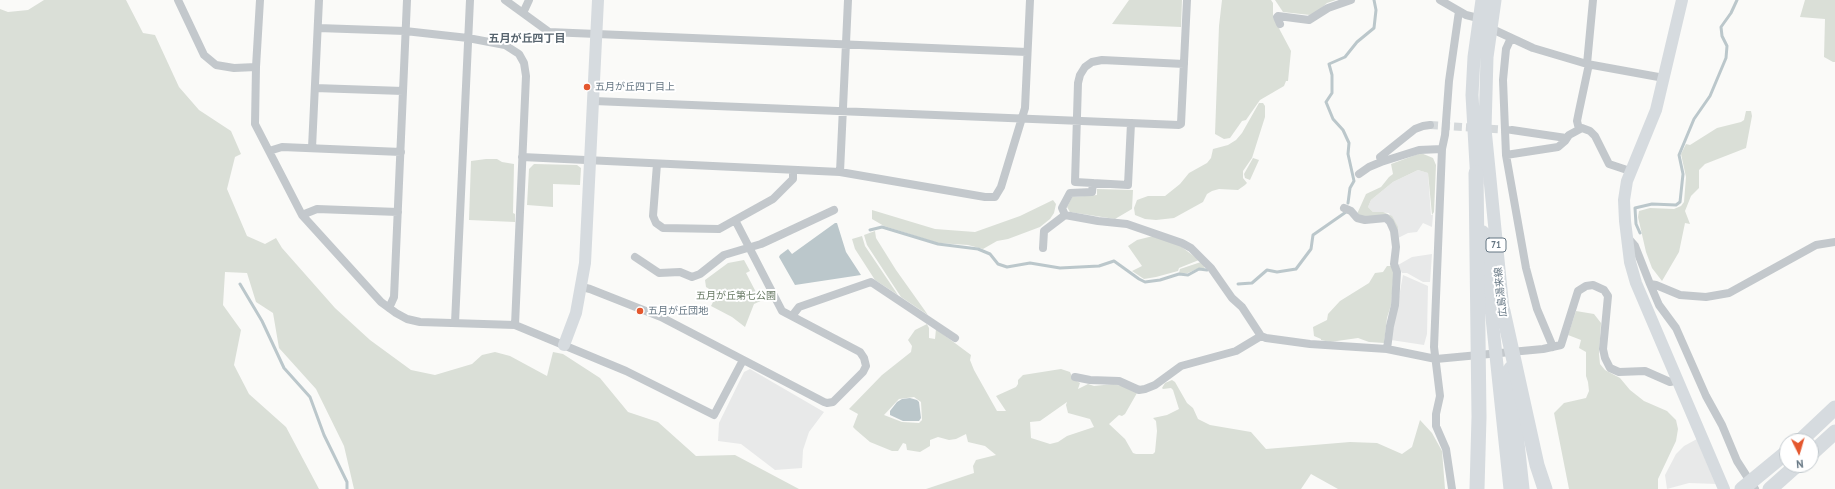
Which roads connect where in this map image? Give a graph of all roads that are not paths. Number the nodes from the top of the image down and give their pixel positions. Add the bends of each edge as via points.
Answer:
1 (178, 0) edge
2 (260, 0) edge
3 (319, 0) edge
4 (407, 0) edge
5 (470, 0) edge
6 (505, 0) edge
7 (529, 0) edge
8 (598, 0) edge
9 (848, 0) edge
10 (1030, 0) edge
11 (1187, 0) edge
12 (1351, 0) edge
13 (1440, 0) edge
14 (1482, 0) edge
15 (1495, 0) edge
16 (1593, 0) edge
17 (1682, 0) edge
18 (1459, 11) junction
19 (523, 13) junction
20 (1478, 18) junction
21 (1280, 24) dead end
22 (318, 28) junction
23 (1490, 28) junction
24 (406, 31) junction
25 (597, 34) junction
26 (468, 38) junction
27 (1511, 38) junction
28 (846, 44) junction
29 (1027, 52) junction
30 (1184, 64) junction
31 (1588, 64) junction
32 (256, 67) junction
33 (1664, 78) junction
34 (315, 88) junction
35 (403, 91) junction
36 (594, 101) junction
37 (843, 111) junction
38 (1022, 118) junction
39 (1076, 121) junction
40 (1131, 123) junction
41 (1430, 125) tunnel mouth
42 (1578, 129) junction
43 (1512, 130) tunnel mouth
44 (1566, 138) junction
45 (312, 148) junction
46 (1442, 149) junction
47 (269, 151) junction
48 (401, 152) junction
49 (1506, 155) junction
50 (522, 158) junction
51 (591, 161) junction
52 (1382, 162) junction
53 (657, 164) junction
54 (793, 170) junction
55 (1630, 171) junction
56 (840, 172) junction
57 (1476, 173) junction
58 (1359, 174) dead end
59 (1093, 183) junction
60 (1344, 208) dead end
61 (834, 210) dead end
62 (398, 212) junction
63 (302, 215) junction
64 (1066, 215) junction
65 (735, 220) junction
66 (1626, 236) junction
67 (1835, 242) edge
68 (749, 248) junction
69 (1043, 248) dead end
70 (635, 257) dead end
71 (1650, 284) junction
72 (582, 287) junction
73 (389, 308) junction
74 (1503, 311) junction
75 (792, 316) junction
76 (455, 323) junction
77 (515, 325) junction
78 (1261, 336) junction
79 (955, 338) dead end
80 (564, 345) junction
81 (1553, 347) junction
82 (1387, 349) junction
83 (1436, 359) junction
84 (743, 360) junction
85 (1075, 377) dead end
86 (1678, 380) junction
87 (1835, 408) edge
88 (1835, 432) edge
89 (1808, 433) edge
90 (1819, 446) edge
91 (1779, 459) edge
92 (1789, 473) edge
93 (1790, 473) edge
94 (1452, 489) edge
95 (1477, 489) edge
96 (1510, 489) edge
97 (1523, 489) edge
98 (1545, 489) edge
99 (1724, 489) edge
100 (1742, 489) edge
101 (1755, 489) edge
102 (1770, 489) edge
103 (1775, 489) edge

1 - 32 street via 201,51 207,58 224,67
2 - 32 street
3 - 22 street
4 - 24 street
5 - 26 street
6 - 19 street
7 - 19 street
8 - 25 street
9 - 28 street
10 - 29 street
11 - 30 street
12 - 21 street via 1328,8 1309,20 1278,16
13 - 18 street
14 - 20 main road, 広島湯来線 / 71
15 - 23 main road, 広島湯来線 / 71
16 - 31 street
17 - 33 street
18 - 20 street
18 - 46 street
19 - 25 street via 549,32
20 - 57 main road, 広島湯来線 / 71 via 1472,95
22 - 24 street
22 - 34 street
23 - 27 street
23 - 74 main road, 広島湯来線 / 71 via 1485,87 1485,129
24 - 26 street
24 - 35 street
25 - 28 street
25 - 36 street
26 - 50 street via 511,47 524,63 526,76
26 - 76 street
27 - 31 street via 1533,48
27 - 49 street via 1506,50 1503,80
28 - 29 street
28 - 37 street
29 - 38 street via 1025,108
30 - 39 street via 1107,60 1092,62 1085,67 1078,79
30 - 40 street via 1181,124 1179,126
31 - 33 street
31 - 42 street
32 - 47 street via 255,124
33 - 55 street via 1653,120
34 - 35 street
34 - 45 street
35 - 48 street
36 - 37 street
36 - 51 street
37 - 38 street
37 - 56 street
38 - 39 street
38 - 56 street via 1001,187 995,196 985,197
39 - 40 street
39 - 59 street via 1075,182
40 - 59 street via 1128,185
41 - 52 street via 1415,129 1380,157
42 - 44 street
42 - 55 street via 1585,129 1595,136 1611,166
43 - 44 street
44 - 49 street via 1558,147
45 - 47 street via 282,147
45 - 48 street
46 - 52 street via 1419,150
46 - 83 street via 1434,347
47 - 63 street
48 - 62 street
49 - 81 street via 1528,275 1537,309
50 - 51 street
50 - 77 street
51 - 53 street
51 - 72 street
52 - 58 street
53 - 54 street
53 - 65 street via 653,216 659,226 716,230
54 - 56 street
54 - 65 street via 793,180 773,199
55 - 66 street via 1624,200
57 - 95 highway via 1479,403
57 - 96 main road, 広島湯来線 / 71
59 - 64 street via 1092,192 1070,193 1062,208
60 - 82 street via 1357,218 1365,220 1386,218 1394,231 1394,264 1397,272 1395,305
61 - 68 street
62 - 63 street via 317,209
62 - 73 street via 394,297
63 - 73 street
64 - 69 street via 1044,231
64 - 78 street via 1127,224 1191,248 1212,268
65 - 68 street
66 - 71 street via 1635,246
66 - 86 street via 1632,272
67 - 71 street via 1816,245 1725,294 1706,297 1680,295
68 - 70 street via 724,255 700,274 692,277 680,272 659,273
68 - 75 street via 782,311
71 - 101 street via 1659,305 1676,328 1734,456
72 - 80 street
72 - 84 street via 661,317
73 - 76 street via 414,321
74 - 97 main road, 広島湯来線 / 71
74 - 98 highway via 1537,465
75 - 79 street via 799,308 872,282
75 - 84 street via 860,352 864,358 866,366 863,372 833,402 824,402
76 - 77 street
77 - 80 street
78 - 82 street via 1289,342
78 - 85 street via 1236,351 1181,366 1145,389 1139,390 1119,381
80 - 84 street via 626,371 714,415
81 - 83 street
81 - 86 street via 1561,345 1578,291 1593,285 1604,290 1608,296 1603,349 1610,368 1619,372 1645,371 1670,382
82 - 83 street
83 - 94 street via 1440,396 1436,426 1446,449
86 - 99 street
87 - 89 highway
88 - 90 highway
91 - 100 highway
92 - 102 highway
93 - 103 highway

